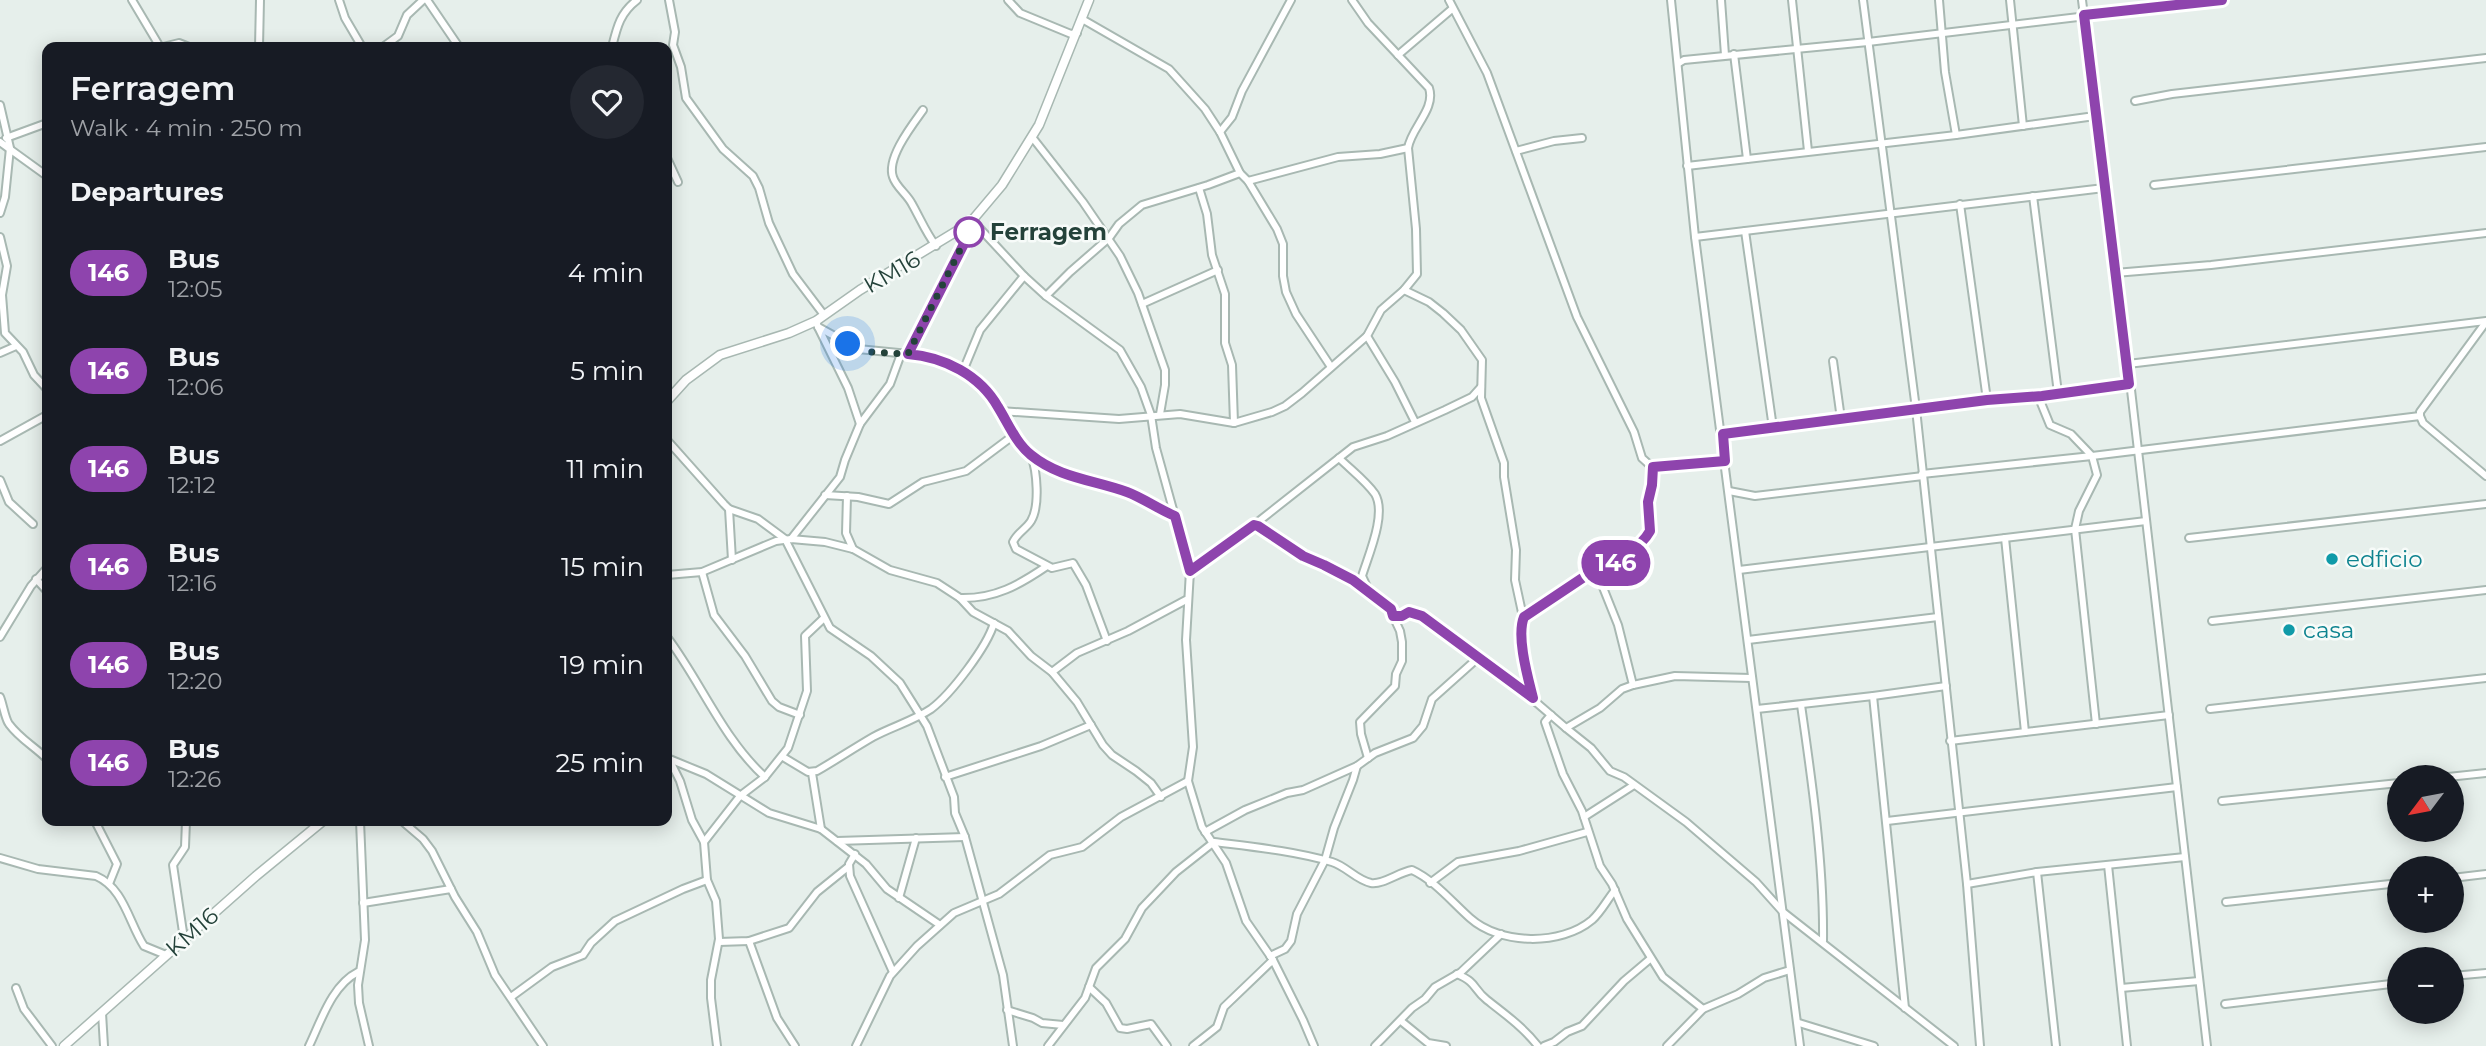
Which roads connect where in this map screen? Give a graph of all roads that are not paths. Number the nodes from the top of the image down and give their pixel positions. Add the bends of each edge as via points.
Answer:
1 (132, 0) edge
2 (260, 0) edge
3 (339, 0) edge
4 (425, 0) edge
5 (637, 0) edge
6 (670, 0) edge
7 (1008, 0) edge
8 (1089, 0) edge
9 (1292, 0) edge
10 (1352, 0) edge
11 (1449, 0) edge
12 (1671, 0) edge
13 (1721, 0) edge
14 (1792, 0) edge
15 (1863, 0) edge
16 (1939, 0) edge
17 (2010, 0) edge
18 (2082, 0) edge
19 (2222, 0) edge
20 (1452, 9) junction
21 (2084, 15) junction
22 (1082, 19) junction
23 (2013, 24) junction
24 (1941, 32) junction
25 (1077, 33) junction
26 (158, 42) edge
27 (259, 42) edge
28 (359, 42) edge
29 (390, 42) edge
30 (455, 42) edge
31 (613, 42) edge
32 (1868, 42) junction
33 (1797, 48) junction
34 (1734, 54) junction
35 (1398, 55) junction
36 (1725, 55) junction
37 (2486, 58) edge
38 (1679, 63) junction
39 (2135, 101) dead end
40 (0, 105) edge
41 (923, 110) dead end
42 (2095, 116) junction
43 (42, 125) edge
44 (2023, 126) junction
45 (1220, 131) junction
46 (1956, 135) junction
47 (1032, 137) junction
48 (1582, 138) dead end
49 (3, 140) edge
50 (1880, 142) junction
51 (2486, 147) edge
52 (10, 148) junction
53 (1408, 148) junction
54 (1517, 151) junction
55 (1808, 151) junction
56 (1747, 159) junction
57 (1688, 166) junction
58 (672, 169) edge
59 (42, 172) edge
60 (1240, 173) junction
61 (1248, 181) junction
62 (678, 182) dead end
63 (2154, 185) dead end
64 (1199, 188) junction
65 (2104, 188) junction
66 (2033, 196) junction
67 (1960, 204) junction
68 (1891, 212) junction
69 (0, 213) edge
70 (971, 222) junction
71 (1746, 231) junction
72 (2486, 233) edge
73 (0, 237) edge
74 (1109, 237) junction
75 (1695, 237) junction
76 (936, 246) junction
77 (1218, 270) junction
78 (2115, 272) junction
79 (1024, 276) junction
80 (3, 277) edge
81 (1, 288) edge
82 (1404, 290) junction
83 (1046, 296) junction
84 (1142, 304) junction
85 (819, 321) junction
86 (2486, 321) edge
87 (1367, 336) junction
88 (16, 346) junction
89 (0, 354) edge
90 (905, 354) junction
91 (1833, 361) dead end
92 (2128, 364) junction
93 (1331, 368) junction
94 (963, 371) junction
95 (42, 384) edge
96 (2129, 384) junction
97 (1482, 385) junction
98 (2058, 393) junction
99 (672, 396) edge
100 (2042, 396) junction
101 (1987, 400) junction
102 (1916, 409) junction
103 (1000, 411) junction
104 (1160, 414) junction
105 (1151, 415) junction
106 (2420, 416) junction
107 (42, 418) edge
108 (1841, 419) junction
109 (1415, 422) junction
110 (1234, 423) junction
111 (860, 424) junction
112 (1773, 428) junction
113 (1723, 434) junction
114 (1014, 435) junction
115 (0, 441) edge
116 (672, 446) edge
117 (2138, 450) junction
118 (1031, 455) junction
119 (2092, 456) junction
120 (1339, 458) junction
121 (1725, 461) junction
122 (1653, 467) junction
123 (1923, 475) junction
124 (2486, 475) edge
125 (0, 480) edge
126 (1729, 491) junction
127 (825, 495) junction
128 (848, 496) junction
129 (2486, 504) edge
130 (729, 509) junction
131 (1175, 516) junction
132 (2146, 522) junction
133 (33, 524) dead end
134 (1254, 525) junction
135 (2075, 529) junction
136 (2005, 538) junction
137 (2189, 538) dead end
138 (788, 539) junction
139 (1932, 547) junction
140 (853, 549) junction
141 (732, 560) junction
142 (1047, 566) junction
143 (1597, 570) junction
144 (1740, 570) junction
145 (1190, 571) junction
146 (702, 572) junction
147 (42, 573) edge
148 (672, 575) edge
149 (36, 579) junction
150 (42, 586) edge
151 (2486, 590) edge
152 (1372, 596) junction
153 (960, 598) junction
154 (1186, 600) junction
155 (1393, 616) junction
156 (1524, 617) junction
157 (1938, 617) junction
158 (824, 618) junction
159 (2212, 621) dead end
160 (994, 623) junction
161 (0, 637) edge
162 (1748, 640) junction
163 (1107, 641) junction
164 (672, 644) edge
165 (1479, 657) junction
166 (1052, 672) junction
167 (1751, 678) junction
168 (2486, 678) edge
169 (1633, 685) junction
170 (1945, 685) junction
171 (0, 696) edge
172 (1873, 696) junction
173 (1533, 698) junction
174 (1801, 705) junction
175 (1757, 709) junction
176 (2210, 709) dead end
177 (800, 715) junction
178 (920, 715) junction
179 (1551, 715) junction
180 (2169, 715) junction
181 (2096, 724) junction
182 (1091, 725) junction
183 (1566, 728) junction
184 (2025, 732) junction
185 (1950, 741) junction
186 (42, 754) edge
187 (783, 757) junction
188 (1368, 758) junction
189 (672, 761) edge
190 (672, 766) edge
191 (1357, 766) junction
192 (811, 773) junction
193 (2486, 773) edge
194 (2464, 775) edge
195 (945, 776) junction
196 (765, 777) junction
197 (1188, 781) junction
198 (2387, 784) edge
199 (1634, 785) junction
200 (2177, 787) junction
201 (740, 796) junction
202 (1161, 797) junction
203 (2222, 801) dead end
204 (1959, 813) junction
205 (1584, 817) junction
206 (1886, 821) junction
207 (98, 826) edge
208 (186, 826) edge
209 (316, 826) edge
210 (360, 826) edge
211 (408, 826) edge
212 (821, 829) junction
213 (1205, 831) junction
214 (1587, 832) junction
215 (965, 837) junction
216 (916, 838) junction
217 (837, 841) junction
218 (704, 842) junction
219 (1214, 842) junction
220 (855, 854) junction
221 (2185, 857) junction
222 (0, 858) edge
223 (1325, 860) junction
224 (2108, 865) junction
225 (848, 867) junction
226 (2037, 872) junction
227 (2486, 874) edge
228 (2464, 877) edge
229 (707, 880) junction
230 (1430, 883) junction
231 (110, 884) junction
232 (1967, 884) junction
233 (2387, 884) edge
234 (452, 889) junction
235 (1615, 890) junction
236 (899, 898) junction
237 (982, 901) junction
238 (2226, 902) dead end
239 (363, 903) junction
240 (1783, 912) junction
241 (940, 925) junction
242 (1501, 934) junction
243 (184, 939) junction
244 (749, 941) junction
245 (1823, 941) junction
246 (719, 942) junction
247 (166, 955) junction
248 (1272, 958) junction
249 (1650, 959) junction
250 (1790, 970) junction
251 (358, 972) junction
252 (893, 972) junction
253 (2486, 973) edge
254 (1457, 974) junction
255 (2464, 975) edge
256 (2199, 981) junction
257 (2387, 984) edge
258 (1089, 987) junction
259 (16, 988) dead end
260 (2121, 988) junction
261 (511, 997) junction
262 (2225, 1004) dead end
263 (1905, 1008) junction
264 (1703, 1009) junction
265 (1007, 1010) junction
266 (102, 1013) junction
267 (1401, 1021) junction
268 (1799, 1023) junction
269 (1063, 1025) junction
270 (52, 1046) edge
271 (64, 1046) edge
272 (104, 1046) edge
273 (309, 1046) edge
274 (369, 1046) edge
275 (543, 1046) edge
276 (718, 1046) edge
277 (795, 1046) edge
278 (856, 1046) edge
279 (1013, 1046) edge
280 (1048, 1046) edge
281 (1167, 1046) edge
282 (1193, 1046) edge
283 (1314, 1046) edge
284 (1375, 1046) edge
285 (1446, 1046) edge
286 (1538, 1046) edge
287 (1544, 1046) edge
288 (1667, 1046) edge
289 (1800, 1046) edge
290 (1874, 1046) edge
291 (1954, 1046) edge
292 (1980, 1046) edge
293 (2056, 1046) edge
294 (2127, 1046) edge
295 (2207, 1046) edge

1 - 26 street
2 - 27 street
3 - 28 street
4 - 29 street via 407,15 398,36
4 - 30 street
5 - 31 street via 624,12
6 - 85 street via 673,45 686,98 723,149 753,176 769,223
7 - 25 street via 1020,13
8 - 22 street, KM16
9 - 45 street via 1232,117
10 - 35 street
11 - 20 street
12 - 38 street
13 - 36 street
14 - 33 street
15 - 32 street
16 - 24 street
17 - 23 street
18 - 21 street
19 - 21 street
20 - 35 street
20 - 54 street via 1487,73
21 - 23 street
21 - 42 street
22 - 25 street, KM16
22 - 45 street via 1170,69
23 - 24 street
23 - 44 street
24 - 32 street
24 - 46 street
25 - 47 street, KM16
32 - 33 street
32 - 50 street
33 - 34 street
33 - 55 street
34 - 36 street
34 - 56 street
35 - 53 street via 1431,94
36 - 38 street
37 - 39 street
38 - 57 street
40 - 49 street
41 - 76 street via 904,136 892,171
42 - 44 street
42 - 65 street
43 - 49 street
44 - 46 street
45 - 60 street
46 - 50 street
47 - 70 street, KM16 via 1002,185
47 - 74 street
48 - 54 street
49 - 52 street
50 - 55 street
50 - 68 street
51 - 63 street
52 - 59 street
52 - 69 street
53 - 61 street via 1338,157
53 - 82 street via 1418,268
54 - 122 street via 1577,317 1642,458
55 - 56 street
56 - 57 street
57 - 75 street
58 - 62 street
60 - 61 street
60 - 64 street
61 - 93 street via 1283,244 1283,276 1291,304
64 - 74 street via 1142,205
64 - 77 street
65 - 66 street
65 - 78 street
66 - 67 street
66 - 98 street
67 - 68 street
67 - 101 street
68 - 71 street
68 - 102 street
70 - 76 street, KM16
70 - 79 street
70 - 90 street via 969,234
71 - 75 street
71 - 112 street
72 - 78 street
73 - 80 street via 7,266
74 - 83 street
74 - 84 street
75 - 113 street
76 - 85 street, KM16 via 860,290
77 - 84 street
77 - 110 street via 1226,306
78 - 92 street
79 - 83 street
79 - 94 street via 980,330
80 - 81 street
81 - 88 street via 5,333
82 - 87 street via 1381,310
82 - 97 street via 1429,302 1461,330 1482,360
83 - 105 street via 1119,350
84 - 104 street via 1165,370
85 - 90 street via 858,349
85 - 99 street, KM16 via 720,355
85 - 111 street
86 - 92 street
86 - 106 street
87 - 93 street
87 - 109 street
88 - 89 street
88 - 95 street
90 - 94 street
90 - 111 street
91 - 108 street
92 - 96 street
93 - 110 street via 1285,406
94 - 103 street via 975,378
96 - 98 street
96 - 117 street
97 - 109 street via 1472,397
97 - 156 street via 1482,403 1504,463
98 - 100 street
100 - 101 street
100 - 119 street via 2050,425 2068,431
101 - 102 street
102 - 108 street
102 - 123 street
103 - 105 street via 1119,419
103 - 114 street
104 - 105 street
104 - 110 street
105 - 131 street
106 - 117 street
106 - 124 street
107 - 115 street
108 - 112 street
109 - 120 street via 1353,447
111 - 127 street via 840,477
112 - 113 street
113 - 121 street
114 - 118 street
114 - 128 street via 966,471 923,482 889,504
116 - 130 street
117 - 119 street
117 - 132 street
118 - 131 street via 1060,472 1127,492
118 - 142 street via 1037,478 1034,515 1013,542 1020,553
119 - 123 street
119 - 135 street via 2097,475
120 - 134 street
120 - 152 street via 1377,500 1375,534 1362,576
121 - 122 street
121 - 126 street
122 - 143 street via 1649,534 1630,555
123 - 126 street via 1755,496
123 - 139 street
125 - 133 street via 9,502
126 - 144 street
127 - 128 street
127 - 138 street
128 - 140 street via 846,533
129 - 137 street
130 - 138 street via 758,519
130 - 141 street
131 - 145 street
132 - 135 street
132 - 180 street
134 - 145 street
134 - 152 street via 1353,580
135 - 136 street
135 - 181 street
136 - 139 street
136 - 184 street
138 - 140 street
138 - 141 street
138 - 158 street
139 - 144 street
139 - 157 street
140 - 153 street via 891,570 937,583
141 - 146 street
142 - 153 street via 997,595
142 - 163 street via 1073,564 1078,569
143 - 156 street
143 - 169 street via 1618,625
144 - 162 street
145 - 154 street
146 - 148 street
146 - 177 street via 714,615 772,701
147 - 149 street
149 - 150 street
149 - 161 street
151 - 159 street
152 - 155 street via 1391,609
153 - 160 street via 973,612
154 - 163 street
154 - 197 street via 1193,747
155 - 165 street via 1409,612 1422,616
155 - 188 street via 1401,633 1402,661 1395,686 1360,722
156 - 173 street via 1525,660
157 - 162 street
157 - 170 street
158 - 177 street via 805,635 808,684
158 - 178 street via 834,631 900,682
160 - 166 street
160 - 178 street via 990,638 957,684
162 - 167 street
163 - 166 street via 1077,653
164 - 196 street via 749,762
165 - 173 street
165 - 188 street via 1432,699 1423,726 1413,738
166 - 182 street
167 - 169 street via 1675,676
167 - 175 street
168 - 176 street
169 - 183 street
170 - 172 street
170 - 185 street
171 - 186 street via 10,725 22,741
172 - 174 street
172 - 206 street
173 - 179 street
174 - 175 street
174 - 245 street via 1819,859
175 - 240 street
177 - 187 street
178 - 192 street
178 - 195 street
179 - 183 street
179 - 205 street via 1545,725
180 - 181 street
180 - 200 street
181 - 184 street
182 - 195 street
182 - 202 street via 1112,755 1151,783
183 - 199 street via 1610,771
184 - 185 street
185 - 204 street
187 - 192 street
187 - 196 street
188 - 191 street
189 - 201 street via 706,774
190 - 218 street
191 - 213 street via 1256,804
191 - 223 street
192 - 212 street
193 - 194 street
195 - 215 street
196 - 201 street
197 - 202 street
197 - 213 street
198 - 203 street
199 - 205 street
199 - 240 street via 1706,838 1756,881
200 - 204 street
200 - 221 street
201 - 212 street via 780,817
201 - 218 street
202 - 237 street via 1121,817 1082,847 1045,858 999,894
204 - 206 street
204 - 232 street
205 - 214 street
206 - 263 street
207 - 231 street via 117,864
208 - 243 street via 185,847 173,865
209 - 243 street, KM16
210 - 239 street
211 - 234 street via 432,851
212 - 217 street
213 - 219 street
214 - 230 street via 1458,862
214 - 235 street
215 - 216 street
215 - 237 street
216 - 217 street
216 - 236 street
217 - 220 street
218 - 229 street
219 - 223 street
219 - 248 street via 1246,921
219 - 258 street via 1147,902 1125,939 1096,968
220 - 225 street
220 - 236 street
221 - 224 street
221 - 256 street
222 - 231 street via 38,869 96,876
223 - 230 street via 1369,882 1412,870
223 - 248 street via 1297,914 1292,941
224 - 226 street
224 - 260 street
225 - 244 street via 817,892 789,928
225 - 252 street
226 - 232 street
226 - 293 street
227 - 228 street
229 - 246 street via 716,901
229 - 261 street via 615,921 583,955 552,967
230 - 242 street via 1475,923
231 - 247 street via 144,946
232 - 292 street
233 - 238 street
234 - 239 street
234 - 261 street
235 - 242 street via 1583,926 1530,941
235 - 249 street
236 - 241 street
237 - 241 street
237 - 265 street via 1003,975
239 - 251 street via 365,940
240 - 245 street
240 - 250 street
241 - 252 street
242 - 254 street
243 - 247 street, KM16
244 - 246 street
244 - 277 street via 778,1018
245 - 263 street
246 - 276 street via 711,998
247 - 266 street, KM16
248 - 282 street via 1224,1007 1217,1027
248 - 283 street
249 - 264 street
249 - 287 street via 1582,1026
250 - 264 street
250 - 268 street
251 - 273 street via 337,991
251 - 274 street via 359,1003
252 - 278 street
253 - 255 street
254 - 267 street via 1435,987
254 - 286 street via 1472,981
256 - 260 street
256 - 295 street
257 - 262 street
258 - 269 street
258 - 281 street via 1106,1003 1120,1028 1151,1024
259 - 270 street via 24,1009
260 - 294 street
261 - 275 street
263 - 291 street
264 - 288 street
265 - 269 street via 1042,1023
265 - 279 street
266 - 271 street, KM16
266 - 272 street
267 - 284 street
267 - 285 street via 1428,1043
268 - 289 street
268 - 290 street
269 - 280 street

